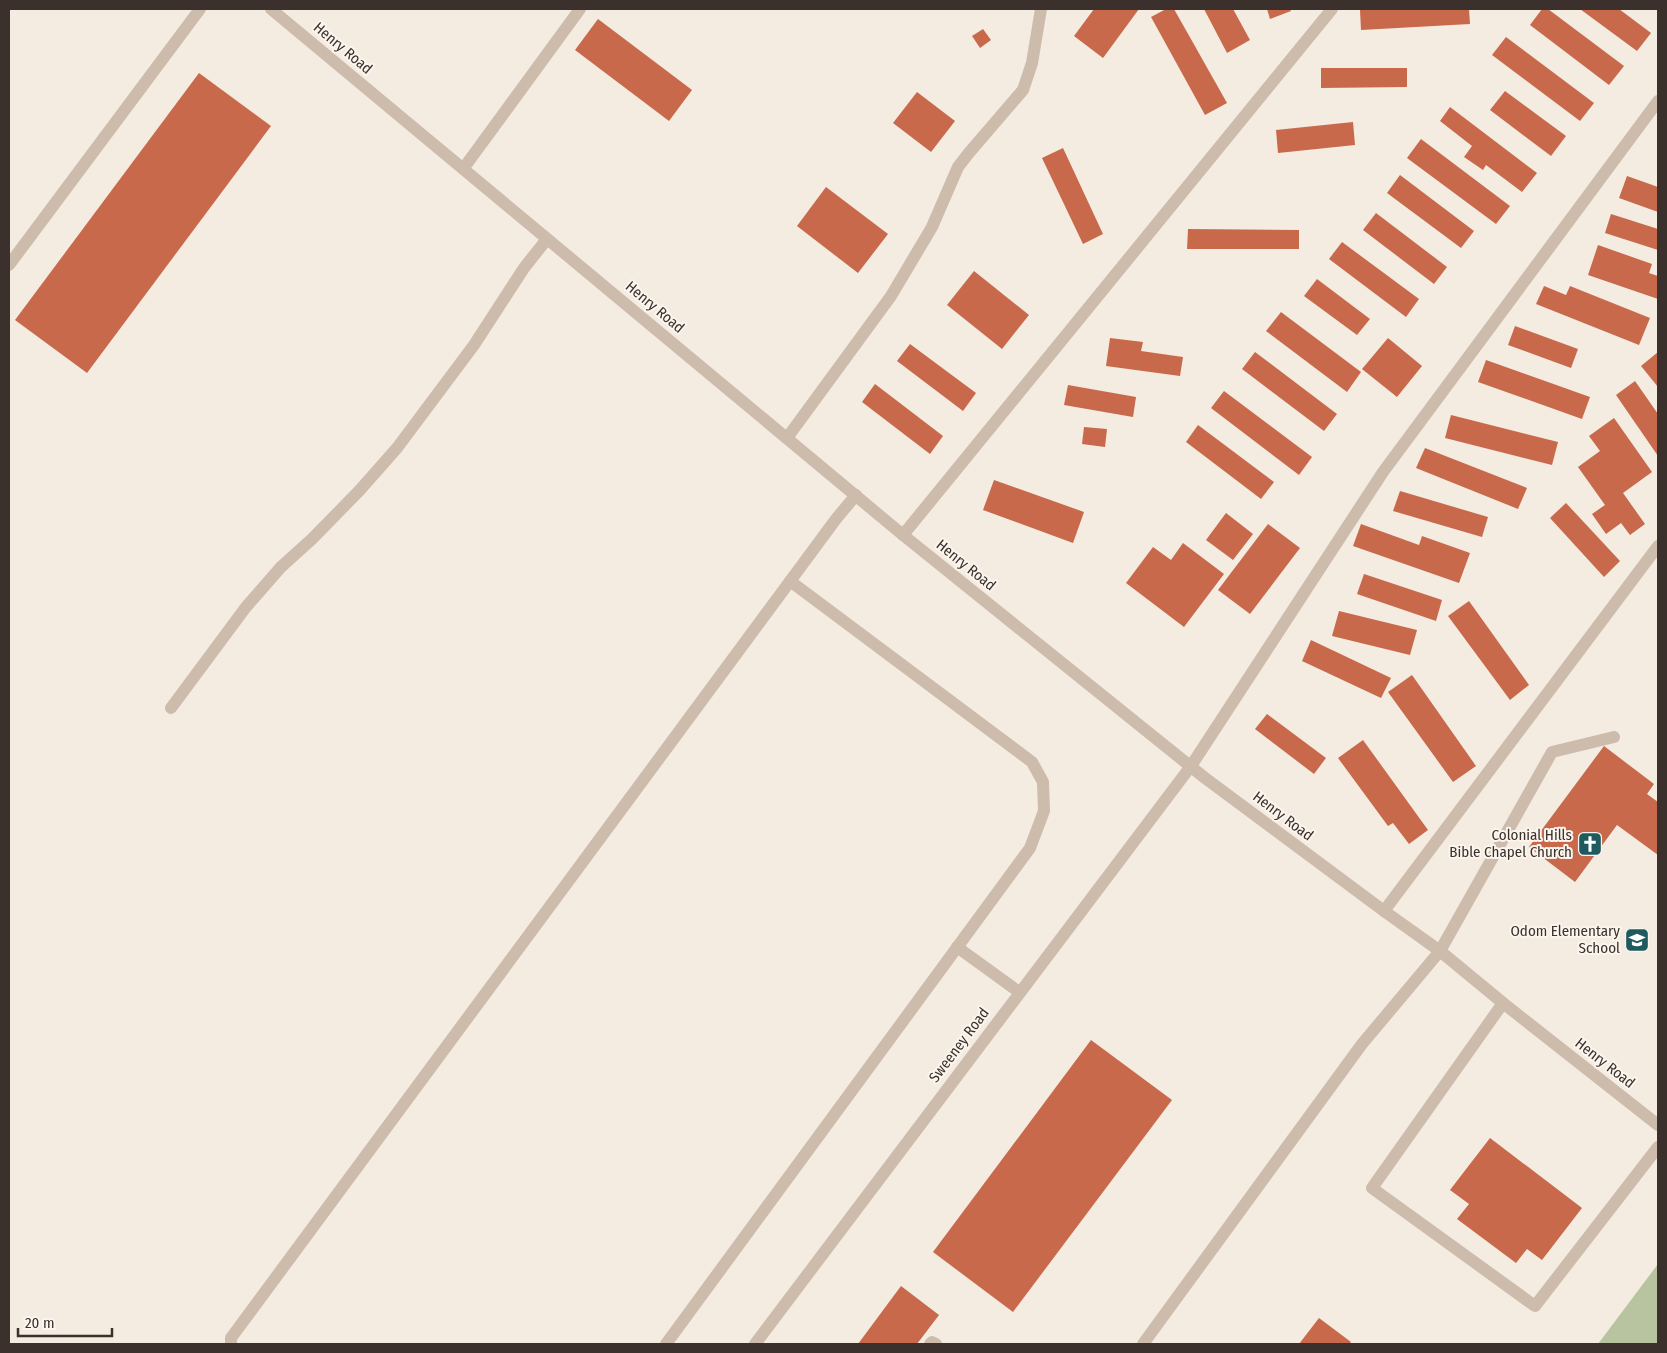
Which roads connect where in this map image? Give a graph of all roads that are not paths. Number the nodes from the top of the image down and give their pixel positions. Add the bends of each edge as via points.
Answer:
1 (200, 9) edge
2 (271, 9) edge
3 (580, 9) edge
4 (1041, 9) edge
5 (1332, 9) edge
6 (1658, 101) edge
7 (463, 168) junction
8 (547, 238) junction
9 (9, 265) edge
10 (787, 438) junction
11 (856, 495) junction
12 (903, 535) junction
13 (1658, 546) edge
14 (790, 581) junction
15 (171, 708) dead end
16 (1614, 737) dead end
17 (1191, 766) junction
18 (1384, 911) junction
19 (957, 948) junction
20 (1440, 951) junction
21 (1020, 992) junction
22 (1503, 1003) junction
23 (1658, 1125) edge
24 (1658, 1147) edge
25 (230, 1344) edge
26 (666, 1344) edge
27 (755, 1344) edge
28 (930, 1344) edge
29 (936, 1344) edge
30 (1143, 1344) edge

1 - 9 street
2 - 7 street, Henry Road
3 - 7 street
4 - 10 street via 1032,64 1023,90 958,167 932,227 891,296
5 - 12 street
6 - 17 street, Sweeney Road via 1383,472
7 - 8 street, Henry Road
8 - 10 street, Henry Road
8 - 15 street via 398,448 246,607
10 - 11 street, Henry Road
11 - 12 street, Henry Road
11 - 14 street
12 - 17 street, Henry Road
13 - 18 street
14 - 19 street via 1032,762 1043,782 1044,811 1030,848
14 - 25 street via 230,1338
16 - 20 street via 1552,752
17 - 18 street, Henry Road
17 - 21 street, Sweeney Road
18 - 20 street, Henry Road
19 - 21 street
19 - 26 street
20 - 22 street, Henry Road
20 - 30 street via 1362,1044
21 - 27 street, Sweeney Road
22 - 23 street, Henry Road
22 - 24 street via 1372,1188 1535,1306
28 - 29 street

